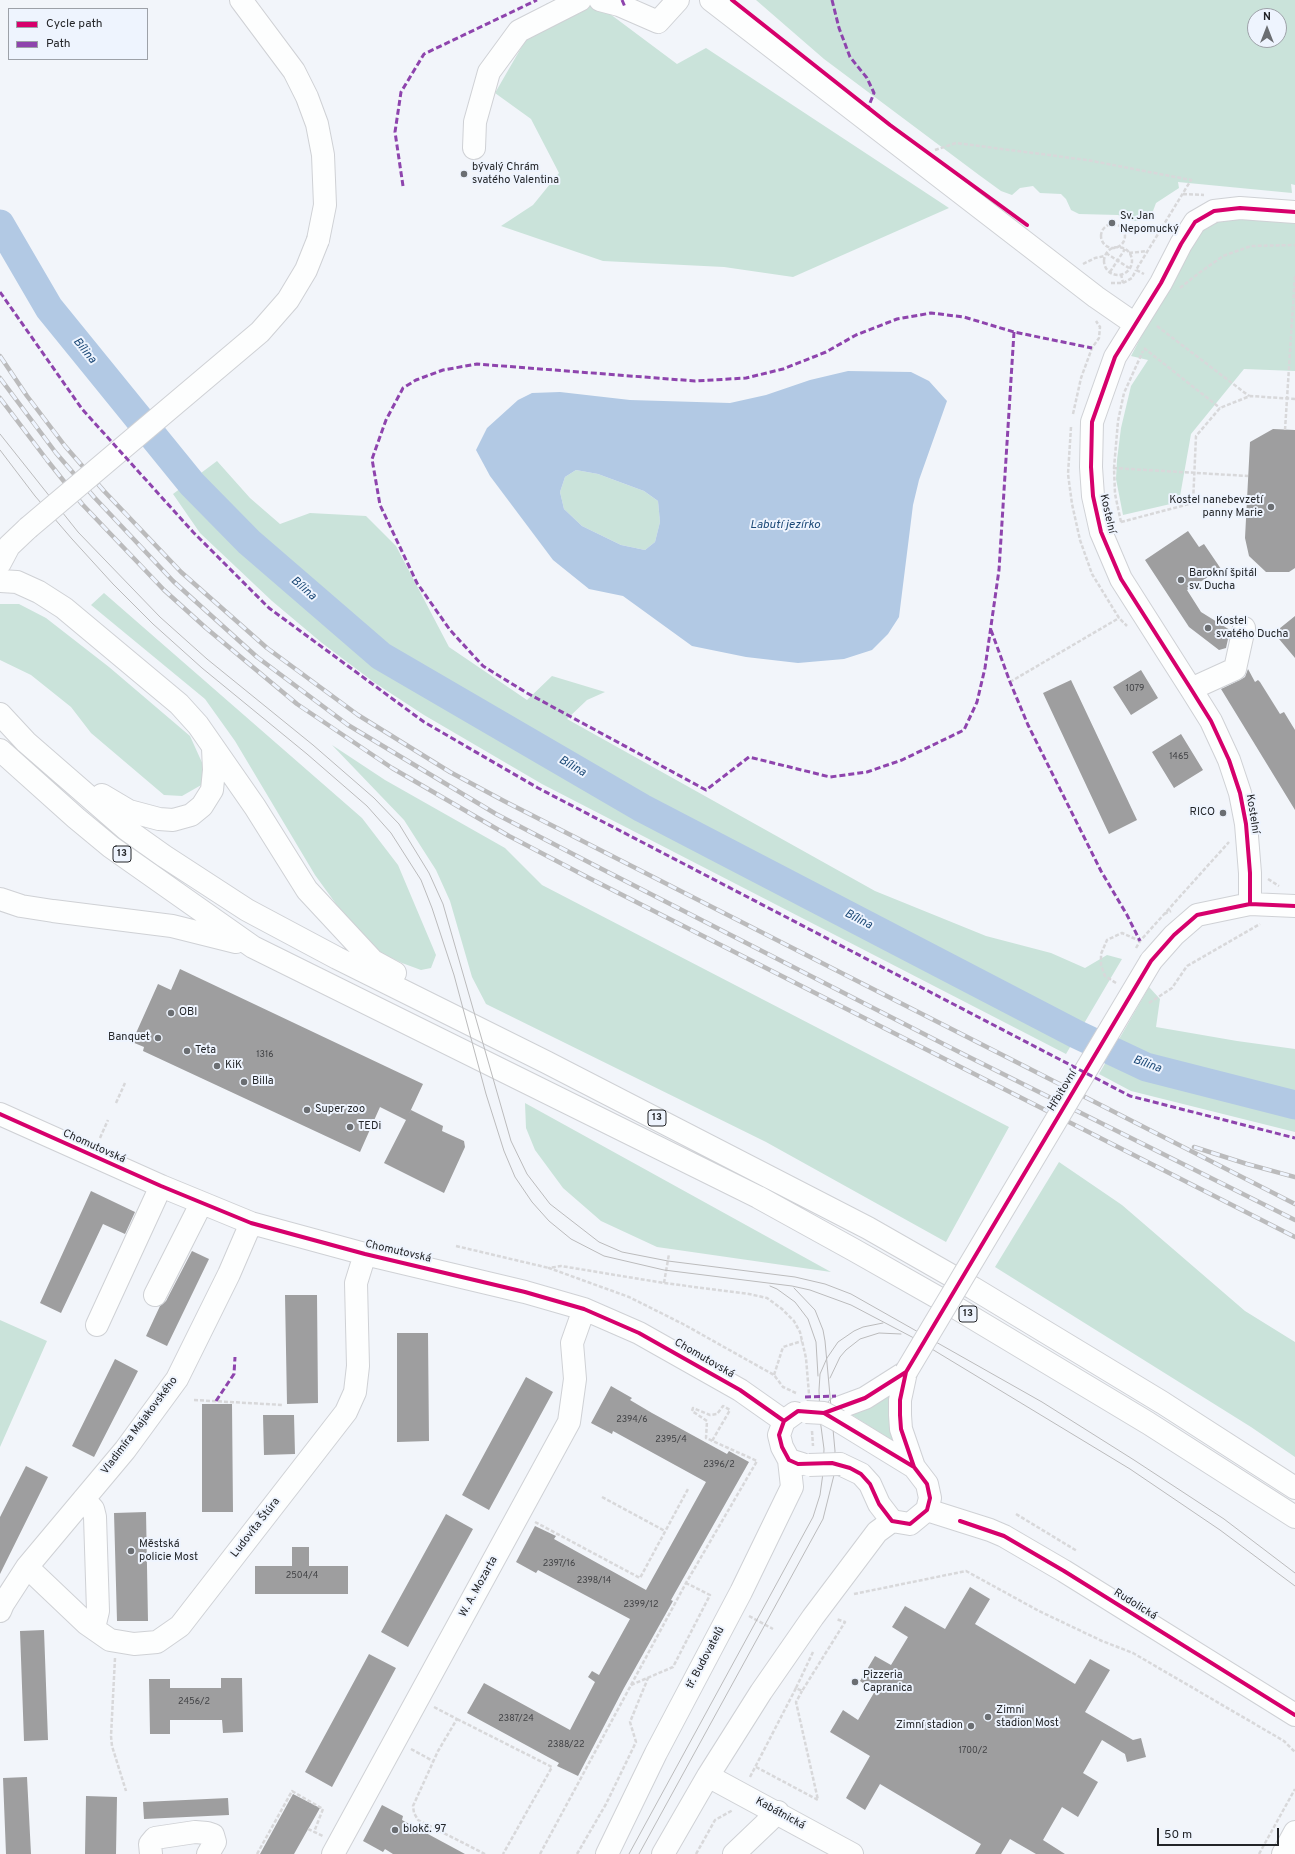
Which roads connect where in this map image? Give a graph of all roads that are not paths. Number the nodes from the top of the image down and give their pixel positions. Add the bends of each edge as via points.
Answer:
1 (242, 0) edge
2 (580, 0) edge
3 (600, 0) edge
4 (678, 0) edge
5 (711, 0) edge
6 (474, 148) dead end
7 (1295, 212) edge
8 (1145, 328) junction
9 (0, 563) edge
10 (0, 581) edge
11 (1244, 628) dead end
12 (1191, 689) junction
13 (0, 714) edge
14 (26, 742) junction
15 (213, 748) junction
16 (0, 750) edge
17 (0, 898) edge
18 (1250, 904) junction
19 (1295, 906) edge
20 (253, 947) junction
21 (546, 1062) junction
22 (0, 1114) edge
23 (161, 1186) junction
24 (201, 1204) junction
25 (251, 1223) junction
26 (365, 1254) junction
27 (155, 1295) dead end
28 (584, 1309) junction
29 (97, 1325) dead end
30 (906, 1372) junction
31 (821, 1410) junction
32 (784, 1421) junction
33 (799, 1462) junction
34 (914, 1467) junction
35 (1295, 1488) edge
36 (84, 1499) junction
37 (927, 1510) junction
38 (1295, 1517) edge
39 (892, 1521) junction
40 (28, 1568) junction
41 (0, 1611) edge
42 (94, 1628) junction
43 (1295, 1715) edge
44 (708, 1776) junction
45 (778, 1812) junction
46 (1295, 1832) edge
47 (151, 1854) edge
48 (208, 1854) edge
49 (332, 1854) edge
50 (608, 1854) edge
51 (663, 1854) edge
52 (734, 1854) edge
53 (755, 1854) edge
54 (852, 1854) edge
55 (1283, 1854) edge

1 - 9 main road, bridge via 294,71 317,124 323,155 325,206 318,240 306,270 288,300 260,332 28,528 9,546
2 - 6 main road via 519,31 489,72 475,122
3 - 4 main road via 619,5 658,22
5 - 8 main road via 1096,297
7 - 8 main road, Kostelní via 1240,208 1214,211 1195,222 1161,283
8 - 12 main road, Kostelní via 1115,357 1092,422 1093,496 1101,532 1121,579
10 - 15 main road via 17,582 64,608 179,704 198,725
11 - 12 main road via 1235,669
12 - 18 main road, Kostelní via 1217,734 1240,793 1246,824
13 - 14 main road, 13
14 - 15 main road via 102,796 129,811 158,819 173,820 191,815 202,806 212,790
14 - 21 main road, 13 via 126,829 247,910 336,958
15 - 21 main road via 255,807 307,890 374,961
16 - 20 main road, 13 via 111,847
17 - 20 main road via 21,906 53,912 172,926
18 - 19 main road, Hřbitovní
18 - 30 main road, Hřbitovní, bridge via 1197,915 1174,935 1142,956
20 - 38 main road, 13 via 751,1194 847,1246 965,1313 1148,1423
21 - 35 main road, 13 via 868,1228 973,1288 1156,1399
22 - 23 main road, Chomutovská
23 - 24 main road, Chomutovská
23 - 29 main road
24 - 25 main road, Chomutovská
24 - 27 main road
25 - 26 main road, Chomutovská
25 - 36 main road, Vladimíra Majakovského via 177,1379 125,1450
26 - 28 main road, Chomutovská via 517,1290
26 - 42 main road, Ludovíta Štúra via 356,1283 358,1366 355,1392 346,1412 180,1626 157,1642 134,1644 110,1640
28 - 32 main road, Chomutovská via 646,1336 740,1390
28 - 49 main road, W. A. Mozarta via 572,1343 575,1379 570,1422
30 - 31 main road via 865,1398
30 - 34 main road via 900,1400 901,1429
31 - 32 main road via 798,1411
31 - 34 main road
32 - 33 main road via 779,1434 782,1447
33 - 39 main road, bridge via 840,1464 860,1474 870,1484 879,1504
33 - 50 main road, tř. Budovatelů via 792,1487 741,1592 656,1753
34 - 37 main road via 927,1484 930,1498
36 - 40 main road, Vladimíra Majakovského
36 - 42 main road via 93,1509 95,1517 98,1611
37 - 39 main road via 910,1524
37 - 43 main road, Rudolická via 1004,1536
39 - 44 main road via 877,1532 813,1617 761,1692
40 - 41 main road, Vladimíra Majakovského
40 - 42 main road, Ludovíta Štúra
44 - 45 main road, Kabátnická
44 - 51 main road
45 - 52 main road
45 - 53 main road
45 - 54 main road, Kabátnická
46 - 55 main road
47 - 48 main road via 150,1844 154,1838 207,1832 213,1835 214,1842

